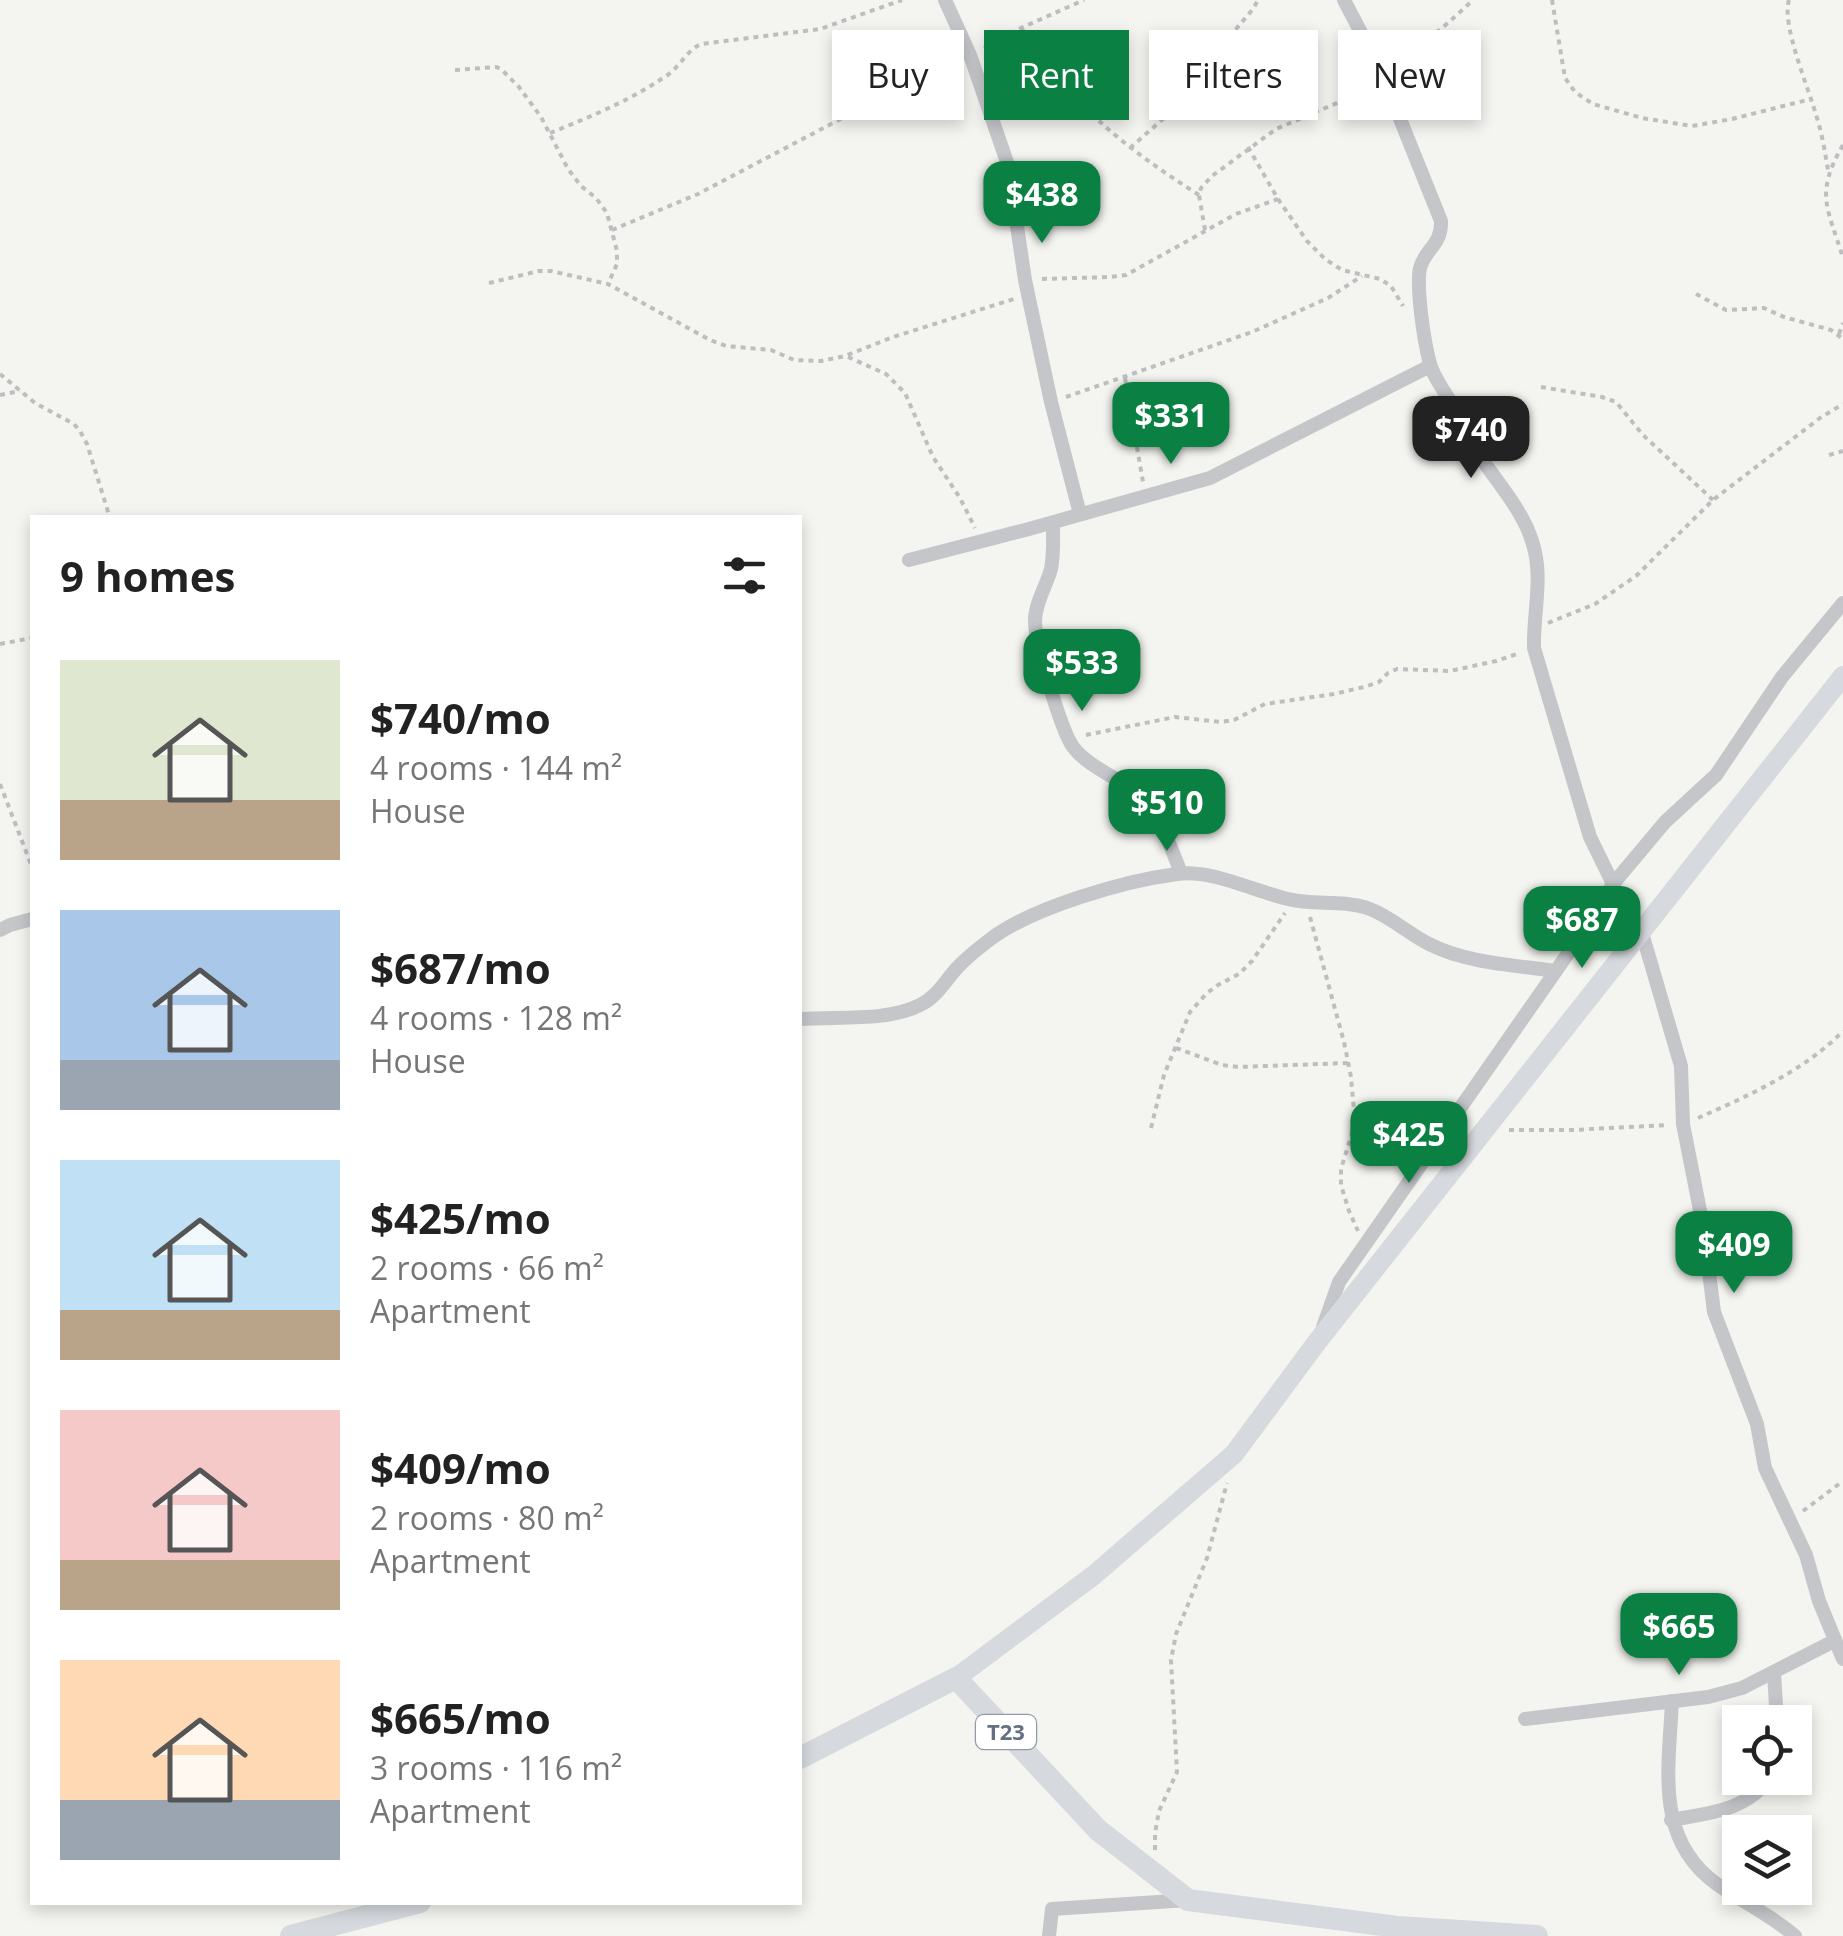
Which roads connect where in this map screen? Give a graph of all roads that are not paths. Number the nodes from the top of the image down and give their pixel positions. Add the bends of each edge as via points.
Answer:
1 (945, 0) edge
2 (1344, 0) edge
3 (1430, 366) junction
4 (1080, 514) junction
5 (1053, 522) junction
6 (908, 560) dead end
7 (1843, 603) edge
8 (1843, 676) edge
9 (1181, 873) junction
10 (1613, 884) junction
11 (30, 920) edge
12 (0, 930) edge
13 (1642, 932) junction
14 (1555, 971) junction
15 (802, 1019) edge
16 (1317, 1342) junction
17 (1834, 1641) junction
18 (1843, 1659) edge
19 (1774, 1673) junction
20 (956, 1678) junction
21 (1672, 1701) junction
22 (1777, 1705) edge
23 (1526, 1718) dead end
24 (802, 1757) edge
25 (1755, 1795) edge
26 (1671, 1820) junction
27 (1188, 1900) junction
28 (411, 1905) edge
29 (1402, 1931) edge
30 (326, 1932) edge
31 (292, 1936) edge
32 (1049, 1936) edge
33 (1524, 1936) edge
34 (1537, 1936) edge
35 (1795, 1936) edge

1 - 4 street via 1008,164 1026,288
2 - 3 street via 1383,76 1441,221 1419,279
3 - 4 street via 1210,478
3 - 10 street via 1534,544 1534,648 1590,837
4 - 5 street
5 - 6 street
5 - 9 street via 1051,567 1034,617 1069,739 1151,810
7 - 10 street via 1782,677 1716,775
8 - 13 main road
9 - 14 street via 1299,901 1371,909 1431,946
9 - 15 street via 1030,915 981,947 920,1005 874,1016
10 - 14 street
11 - 12 street
13 - 16 main road
13 - 17 street via 1680,1066 1714,1312
14 - 16 street via 1339,1282
16 - 20 main road via 1234,1454 1094,1575
17 - 18 street
17 - 19 street
19 - 21 street via 1742,1688
19 - 22 street
20 - 24 main road
20 - 27 main road, T23 via 1098,1830
21 - 23 street
21 - 26 street
25 - 26 street via 1727,1810
26 - 35 street via 1696,1867
27 - 29 main road
27 - 32 street via 1052,1909
28 - 30 main road
29 - 33 main road
30 - 31 main road
33 - 34 main road

